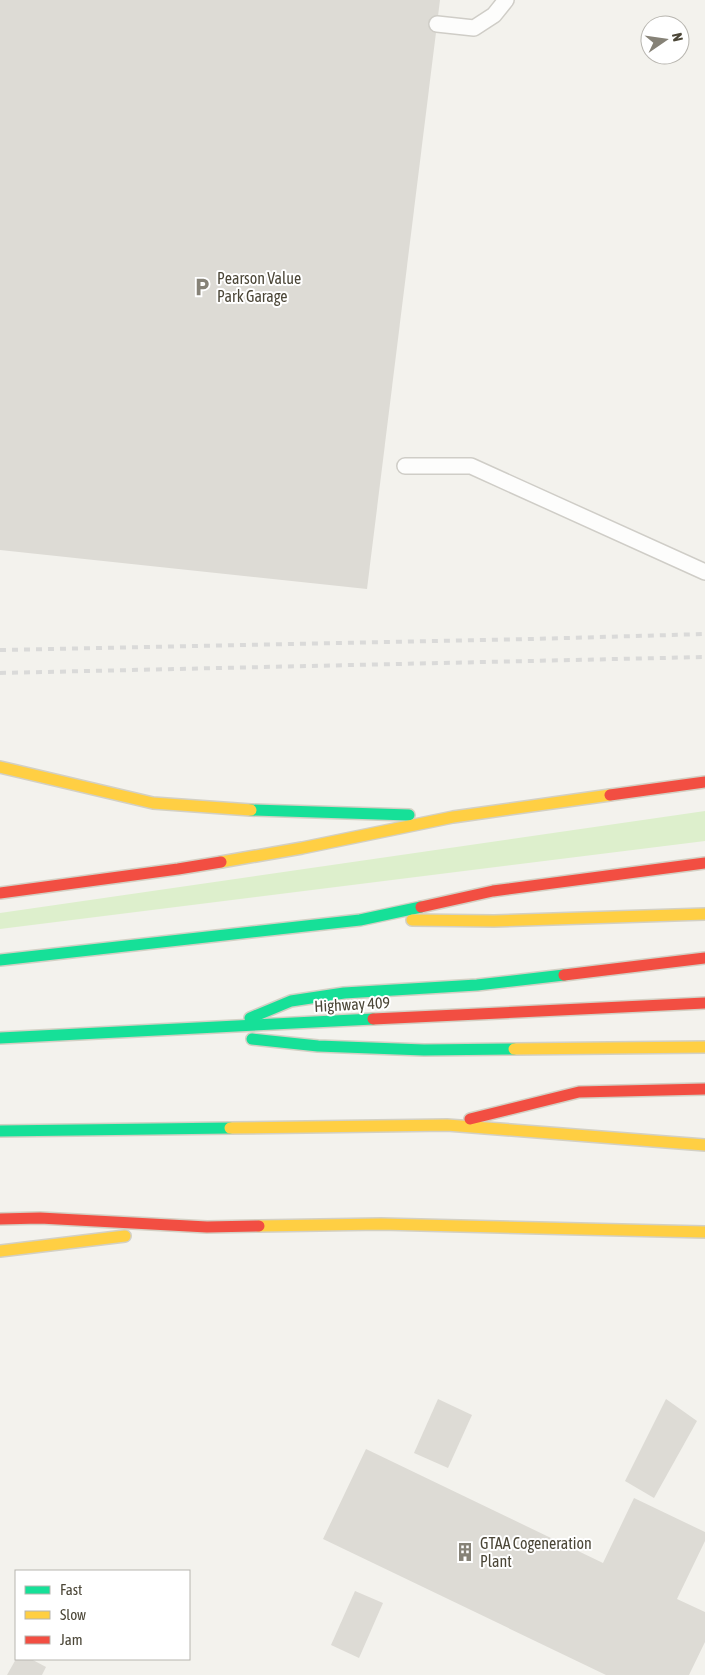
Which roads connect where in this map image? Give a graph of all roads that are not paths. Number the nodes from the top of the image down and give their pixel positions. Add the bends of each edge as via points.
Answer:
1 (506, 0) edge
2 (437, 24) dead end
3 (406, 466) dead end
4 (705, 572) edge
5 (0, 767) edge
6 (705, 782) edge
7 (453, 817) junction
8 (705, 863) edge
9 (0, 893) edge
10 (705, 914) edge
11 (360, 920) junction
12 (705, 958) edge
13 (0, 960) edge
14 (705, 1003) edge
15 (231, 1026) junction
16 (0, 1038) edge
17 (705, 1047) edge
18 (705, 1089) edge
19 (446, 1125) junction
20 (0, 1131) edge
21 (705, 1145) edge
22 (0, 1219) edge
23 (207, 1226) junction
24 (705, 1232) edge
25 (0, 1250) edge

1 - 2 lane via 494,16 474,28
3 - 4 lane via 471,466
5 - 7 main road via 153,803 265,811
6 - 7 main road
7 - 9 main road via 302,848
8 - 11 main road via 493,891
10 - 11 main road via 494,921
11 - 13 main road
12 - 15 main road via 476,985 344,993 291,1001
14 - 15 main road, Highway 409
15 - 16 main road, Highway 409
15 - 17 main road via 252,1039 318,1046 424,1050
18 - 19 main road via 579,1092
19 - 20 main road
19 - 21 main road
22 - 23 main road
23 - 24 main road via 380,1224
23 - 25 main road

